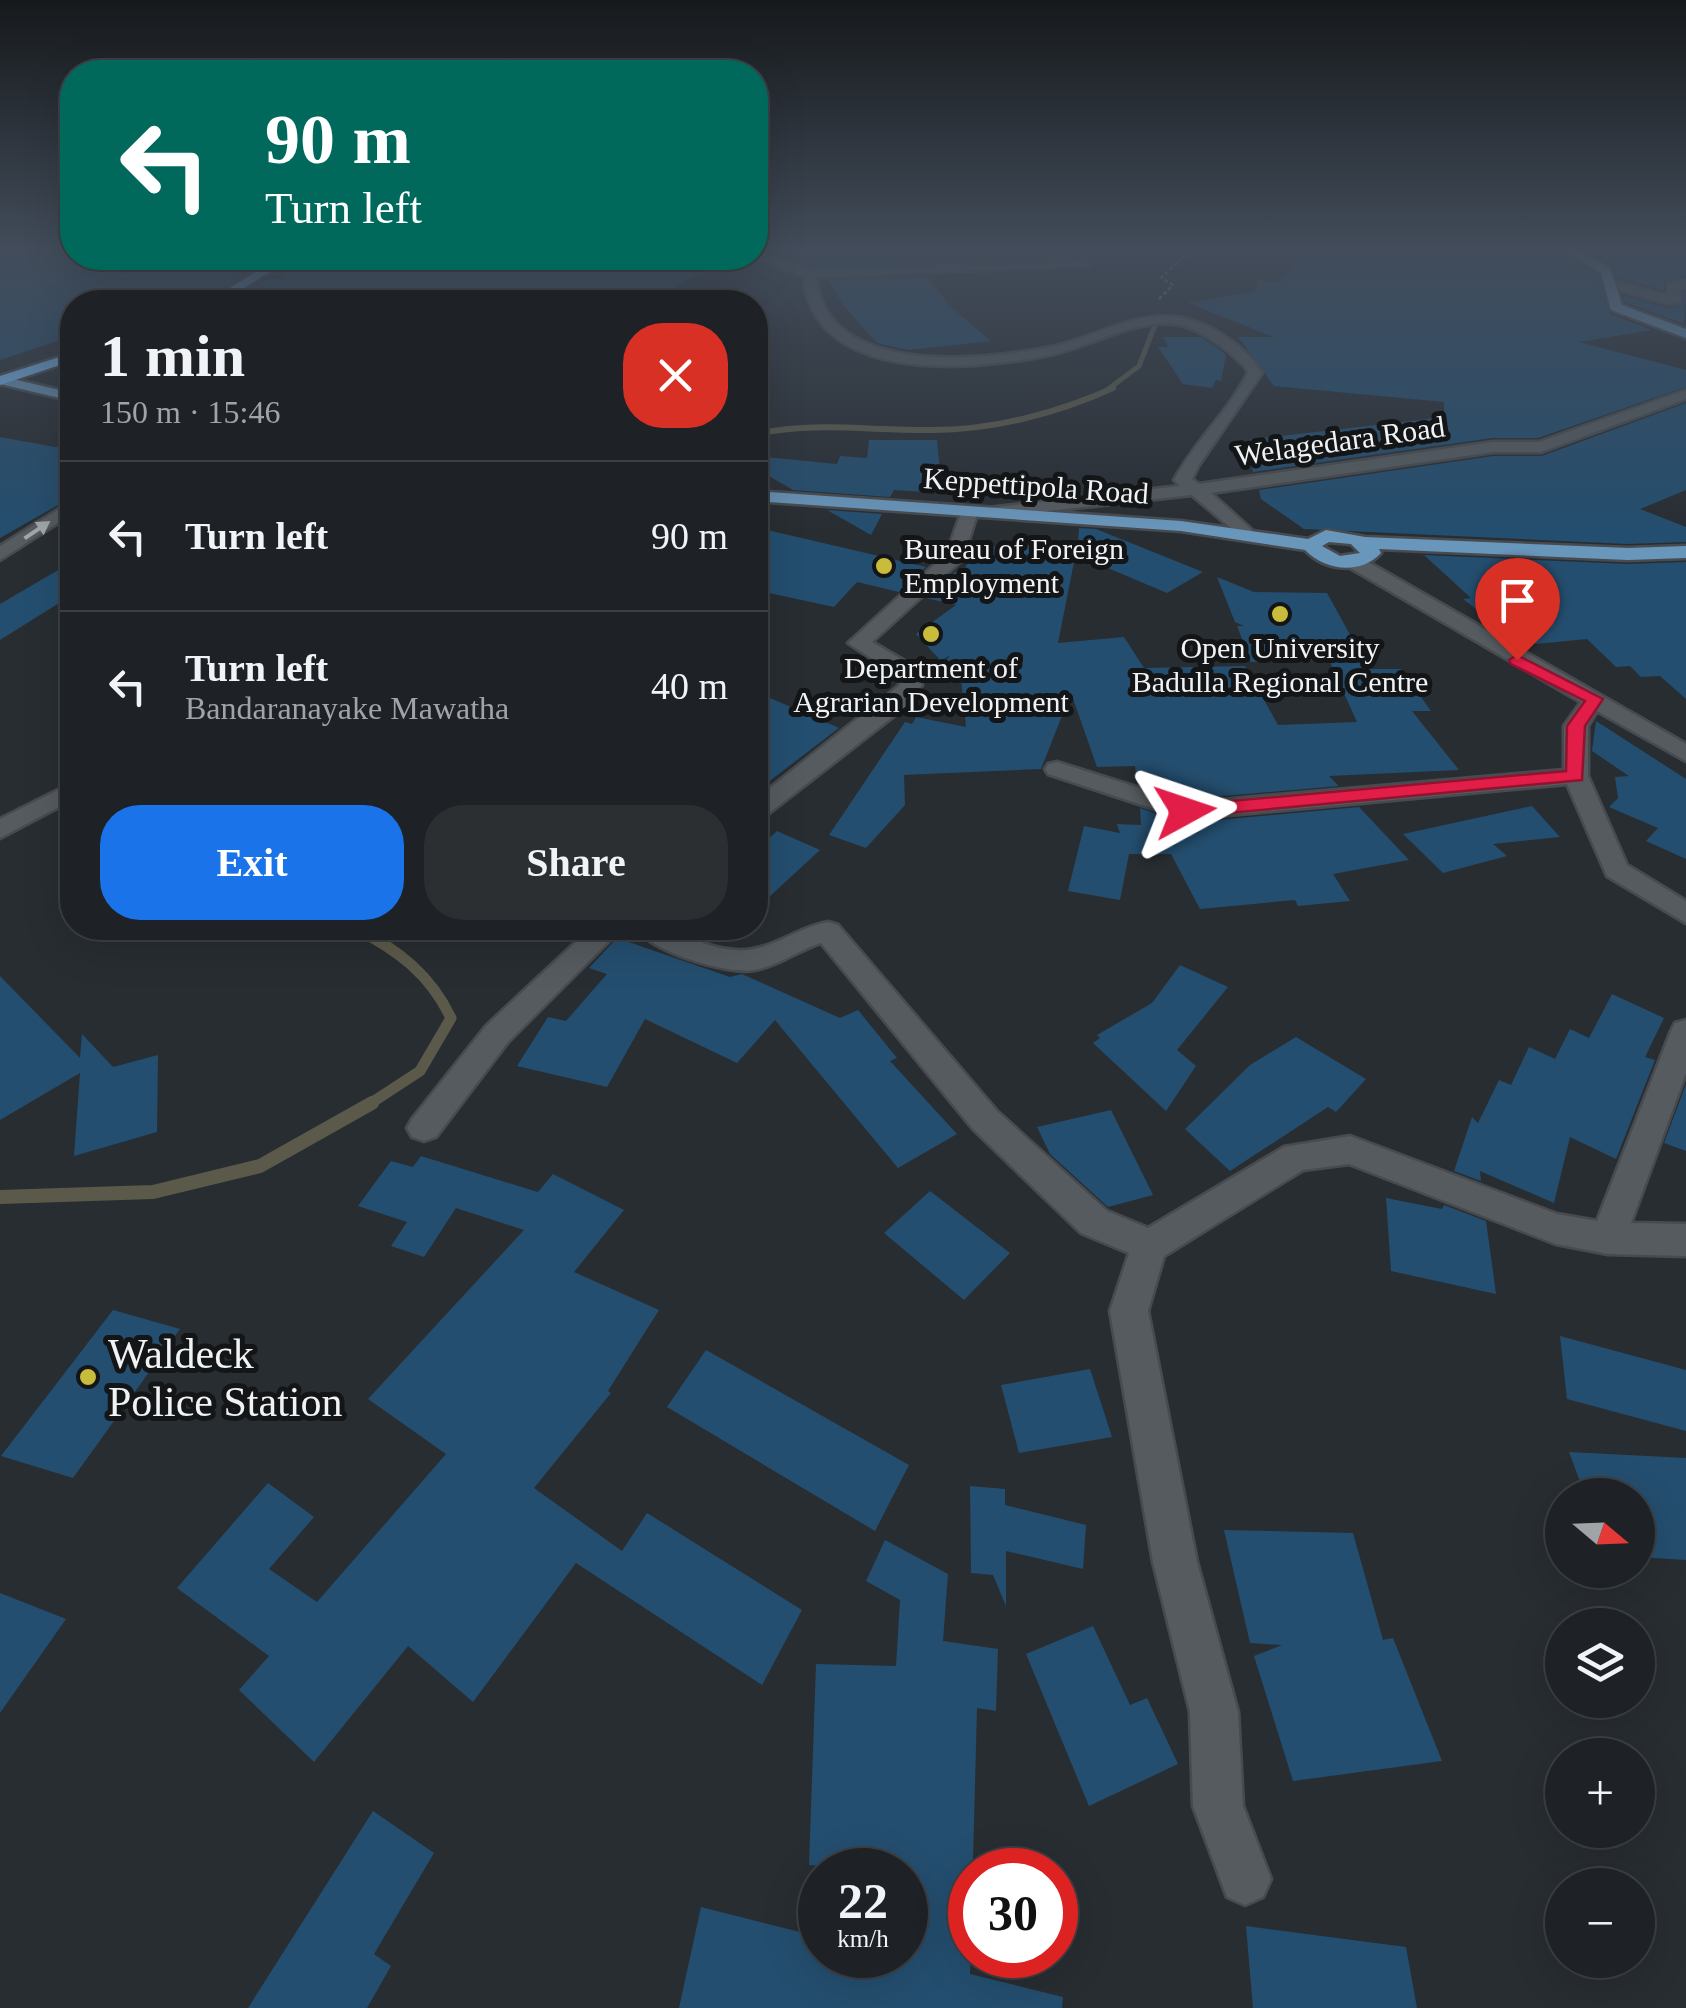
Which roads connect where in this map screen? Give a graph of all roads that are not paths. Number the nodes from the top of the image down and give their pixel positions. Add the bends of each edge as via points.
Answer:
1 (855, 345) edge
2 (1064, 345) edge
3 (1220, 345) edge
4 (60, 360) edge
5 (1, 381) edge
6 (1686, 394) edge
7 (60, 395) edge
8 (1194, 490) junction
9 (768, 497) edge
10 (969, 511) junction
11 (994, 512) junction
12 (60, 514) edge
13 (1245, 534) junction
14 (1686, 552) edge
15 (1359, 553) junction
16 (0, 554) edge
17 (1594, 699) junction
18 (1686, 754) edge
19 (1057, 769) dead end
20 (1576, 776) junction
21 (60, 797) edge
22 (768, 802) edge
23 (0, 830) edge
24 (1686, 914) edge
25 (595, 940) edge
26 (675, 940) edge
27 (1686, 1031) edge
28 (424, 1128) dead end
29 (1608, 1238) junction
30 (1686, 1240) edge
31 (1150, 1244) junction
32 (1245, 1879) dead end

1 - 2 street via 900,360 1044,352
3 - 8 street via 1250,362 1255,373 1242,404 1193,458 1183,480
4 - 5 highway
5 - 7 main road
6 - 8 street, Welagedara Road via 1541,447 1493,447
8 - 11 street, Welagedara Road
8 - 13 street
9 - 10 main road, Keppettipola Road
10 - 11 main road, Keppettipola Road
10 - 22 street via 956,555 859,643 907,672 911,685
11 - 13 main road, Keppettipola Road
16 -> 12 street
13 - 15 main road, Keppettipola Road via 1311,545 1336,536
14 - 15 main road
15 - 17 street via 1517,660
17 - 18 street
17 - 20 street via 1576,726
19 - 20 street via 1185,811
20 - 24 street via 1616,870
21 - 23 street
25 - 28 street via 497,1034
26 - 31 street via 712,958 766,957 799,936 828,932 985,1120 1094,1222
27 - 29 street
29 - 30 street
29 - 31 street via 1556,1228 1350,1150 1296,1157
31 - 32 street via 1129,1311 1176,1562 1214,1712 1218,1806

